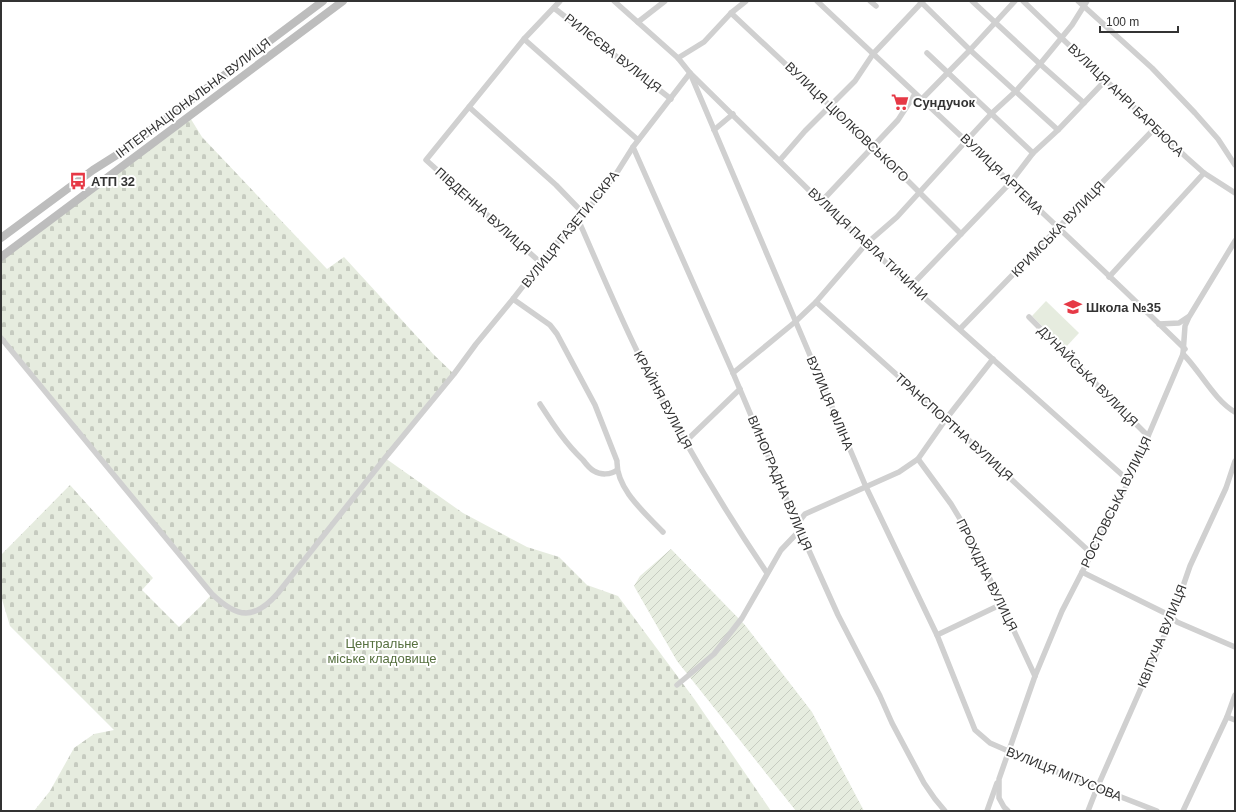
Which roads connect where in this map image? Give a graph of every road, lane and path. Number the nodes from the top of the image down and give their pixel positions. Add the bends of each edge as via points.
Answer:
1 (323, 1) edge
2 (343, 1) edge
3 (560, 1) edge
4 (614, 1) edge
5 (665, 1) edge
6 (746, 1) edge
7 (817, 1) edge
8 (870, 1) edge
9 (922, 1) edge
10 (972, 1) edge
11 (1014, 1) edge
12 (1023, 1) edge
13 (1078, 1) edge
14 (1086, 4) edge
15 (876, 6) dead end
16 (554, 8) junction
17 (731, 13) junction
18 (638, 22) junction
19 (995, 23) junction
20 (1061, 38) junction
21 (524, 39) junction
22 (970, 50) junction
23 (927, 53) dead end
24 (874, 54) junction
25 (678, 58) junction
26 (1040, 64) junction
27 (690, 73) junction
28 (947, 73) junction
29 (1102, 78) junction
30 (1016, 91) junction
31 (915, 94) junction
32 (671, 98) junction
33 (921, 100) junction
34 (1084, 103) junction
35 (469, 107) junction
36 (831, 107) junction
37 (732, 114) junction
38 (991, 114) junction
39 (1155, 128) junction
40 (714, 130) junction
41 (1058, 130) junction
42 (638, 140) junction
43 (967, 140) junction
44 (633, 146) junction
45 (873, 146) junction
46 (1033, 153) junction
47 (780, 160) junction
48 (1235, 165) edge
49 (1204, 172) junction
50 (1010, 183) junction
51 (920, 192) junction
52 (1235, 193) edge
53 (821, 202) junction
54 (584, 214) junction
55 (577, 217) junction
56 (1058, 228) junction
57 (960, 234) junction
58 (1, 238) edge
59 (1235, 241) edge
60 (866, 244) junction
61 (1, 257) edge
62 (540, 263) junction
63 (1109, 277) junction
64 (911, 286) junction
65 (513, 299) junction
66 (816, 302) junction
67 (1029, 317) dead end
68 (1189, 317) junction
69 (795, 322) junction
70 (1179, 323) junction
71 (1159, 324) junction
72 (960, 330) junction
73 (1185, 331) junction
74 (1171, 335) junction
75 (1, 338) edge
76 (1184, 351) junction
77 (994, 359) junction
78 (733, 373) junction
79 (740, 389) junction
80 (540, 404) dead end
81 (1235, 412) edge
82 (946, 419) junction
83 (1148, 436) junction
84 (685, 442) junction
85 (918, 459) junction
86 (1235, 462) edge
87 (617, 470) junction
88 (1129, 481) junction
89 (866, 488) junction
90 (798, 527) junction
91 (663, 532) dead end
92 (1092, 554) junction
93 (1082, 572) junction
94 (767, 573) junction
95 (1002, 604) junction
96 (1172, 618) junction
97 (937, 635) junction
98 (1235, 647) edge
99 (1035, 676) junction
100 (677, 685) dead end
101 (1235, 695) edge
102 (1227, 717) junction
103 (1235, 720) edge
104 (975, 730) joint
105 (1009, 751) junction
106 (999, 779) junction
107 (1097, 788) junction
108 (945, 811) edge
109 (987, 811) edge
110 (1008, 811) edge
111 (1088, 811) edge
112 (1157, 811) edge
113 (1183, 811) edge

1 - 58 main road, ІНТЕРНАЦІОНАЛЬНА ВУЛИЦЯ via 123,151
2 - 61 main road, ІНТЕРНАЦІОНАЛЬНА ВУЛИЦЯ
3 - 16 street
4 - 18 street, ВУЛИЦЯ ПАВЛА ТИЧИНИ
5 - 18 street
6 - 17 street
7 - 24 street, ВУЛИЦЯ АРТЕМА
8 - 15 street
9 - 22 street
9 - 24 street
10 - 19 street
11 - 19 street
12 - 20 street, ВУЛИЦЯ АНРІ БАРБЮСА
13 - 14 street
14 - 20 street
14 - 48 street via 1196,112 1218,138
16 - 21 street
16 - 32 street, РИЛЄЄВА ВУЛИЦЯ
17 - 25 street via 704,42
17 - 36 street, ВУЛИЦЯ ЦІОЛКОВСЬКОГО
18 - 25 street, ВУЛИЦЯ ПАВЛА ТИЧИНИ
19 - 22 street
19 - 26 street
20 - 26 street
20 - 29 street, ВУЛИЦЯ АНРІ БАРБЮСА
21 - 35 street
21 - 42 street
22 - 28 street
22 - 30 street
23 - 28 street
24 - 31 street, ВУЛИЦЯ АРТЕМА
24 - 36 street via 855,81
25 - 27 street, ВУЛИЦЯ ПАВЛА ТИЧИНИ
26 - 30 street
26 - 34 street
27 - 32 street, ВУЛИЦЯ ГАЗЕТИ ІСКРА
27 - 37 street, ВУЛИЦЯ ПАВЛА ТИЧИНИ
27 - 40 street, ВУЛИЦЯ ФІЛІНА
28 - 33 street
28 - 38 street
29 - 34 street via 1102,84
29 - 39 street, ВУЛИЦЯ АНРІ БАРБЮСА
30 - 38 street
30 - 41 street
31 - 33 street, ВУЛИЦЯ АРТЕМА
31 - 45 street via 898,120
32 - 42 street, ВУЛИЦЯ ГАЗЕТИ ІСКРА
33 - 43 street, ВУЛИЦЯ АРТЕМА
34 - 41 street
35 - 54 street
35 - 62 street, ПІВДЕННА ВУЛИЦЯ via 426,160
36 - 45 street, ВУЛИЦЯ ЦІОЛКОВСЬКОГО
36 - 47 street via 805,131
37 - 40 street
37 - 47 street, ВУЛИЦЯ ПАВЛА ТИЧИНИ
38 - 43 street
38 - 46 street
39 - 49 street, ВУЛИЦЯ АНРІ БАРБЮСА
39 - 56 street, КРИМСЬКА ВУЛИЦЯ
40 - 69 street, ВУЛИЦЯ ФІЛІНА
41 - 46 street
42 - 44 street, ВУЛИЦЯ ГАЗЕТИ ІСКРА
43 - 50 street, ВУЛИЦЯ АРТЕМА
43 - 51 street
44 - 54 street, ВУЛИЦЯ ГАЗЕТИ ІСКРА via 616,174
44 - 78 street, ВИНОГРАДНА ВУЛИЦЯ
45 - 51 street, ВУЛИЦЯ ЦІОЛКОВСЬКОГО
45 - 53 street
46 - 50 street
47 - 53 street, ВУЛИЦЯ ПАВЛА ТИЧИНИ
49 - 52 street, ВУЛИЦЯ АНРІ БАРБЮСА
49 - 63 street
50 - 56 street, ВУЛИЦЯ АРТЕМА
50 - 57 street
51 - 57 street, ВУЛИЦЯ ЦІОЛКОВСЬКОГО
51 - 60 street via 897,217
53 - 60 street, ВУЛИЦЯ ПАВЛА ТИЧИНИ
54 - 55 street, ВУЛИЦЯ ГАЗЕТИ ІСКРА
55 - 62 street, ВУЛИЦЯ ГАЗЕТИ ІСКРА
55 - 84 street, КРАЙНЯ ВУЛИЦЯ via 638,352
56 - 63 street, ВУЛИЦЯ АРТЕМА
56 - 72 street, КРИМСЬКА ВУЛИЦЯ
57 - 64 street
59 - 68 street, РОСТОВСЬКА ВУЛИЦЯ
60 - 64 street, ВУЛИЦЯ ПАВЛА ТИЧИНИ
60 - 66 street
62 - 65 street, ВУЛИЦЯ ГАЗЕТИ ІСКРА
63 - 71 street, ВУЛИЦЯ АРТЕМА
64 - 72 street, ВУЛИЦЯ ПАВЛА ТИЧИНИ
65 - 75 street, ВУЛИЦЯ ГАЗЕТИ ІСКРА via 278,593 263,608 247,613 228,607 212,594
65 - 87 street via 557,334 595,405 617,461
66 - 69 street
66 - 82 street, ТРАНСПОРТНА ВУЛИЦЯ
67 - 83 street, ДУНАЙСЬКА ВУЛИЦЯ
68 - 70 street
68 - 73 street, РОСТОВСЬКА ВУЛИЦЯ
69 - 78 street
69 - 89 street, ВУЛИЦЯ ФІЛІНА
70 - 71 street
70 - 73 street
71 - 74 street, ВУЛИЦЯ АРТЕМА
72 - 77 street, ВУЛИЦЯ ПАВЛА ТИЧИНИ
73 - 74 street via 1180,336
73 - 76 street, РОСТОВСЬКА ВУЛИЦЯ
74 - 76 street, ВУЛИЦЯ АРТЕМА
76 - 81 street, ВУЛИЦЯ АРТЕМА via 1224,404
76 - 83 street, РОСТОВСЬКА ВУЛИЦЯ
77 - 82 street
77 - 88 street, ВУЛИЦЯ ПАВЛА ТИЧИНИ
78 - 79 street, ВИНОГРАДНА ВУЛИЦЯ
79 - 84 street
79 - 90 street, ВИНОГРАДНА ВУЛИЦЯ
80 - 87 street via 556,430 594,472 606,474
82 - 85 street
82 - 92 street, ТРАНСПОРТНА ВУЛИЦЯ
83 - 88 street, РОСТОВСЬКА ВУЛИЦЯ
84 - 94 street, КРАЙНЯ ВУЛИЦЯ
85 - 89 street via 899,472
85 - 95 street, ПРОХІДНА ВУЛИЦЯ via 968,532
86 - 96 street, КВІТУЧА ВУЛИЦЯ via 1226,488 1190,566
87 - 91 street via 624,487
88 - 92 street, РОСТОВСЬКА ВУЛИЦЯ
89 - 90 street via 805,514
89 - 97 street, ВУЛИЦЯ ФІЛІНА
90 - 94 street
90 - 108 street, ВИНОГРАДНА ВУЛИЦЯ via 892,723 924,783
92 - 93 street, РОСТОВСЬКА ВУЛИЦЯ
93 - 96 street
93 - 99 street, РОСТОВСЬКА ВУЛИЦЯ via 1062,611
94 - 100 street via 742,618 714,654
95 - 97 street
95 - 99 street, ПРОХІДНА ВУЛИЦЯ
96 - 98 street
96 - 107 street, КВІТУЧА ВУЛИЦЯ
97 - 104 street, ВУЛИЦЯ ФІЛІНА
99 - 105 street, РОСТОВСЬКА ВУЛИЦЯ
101 - 102 street
102 - 103 street
102 - 113 street
104 - 105 street, ВУЛИЦЯ МІТУСОВА via 990,743
105 - 106 street, РОСТОВСЬКА ВУЛИЦЯ
105 - 107 street, ВУЛИЦЯ МІТУСОВА
106 - 109 street
106 - 110 street via 999,798
107 - 111 street, КВІТУЧА ВУЛИЦЯ
107 - 112 street, ВУЛИЦЯ МІТУСОВА

